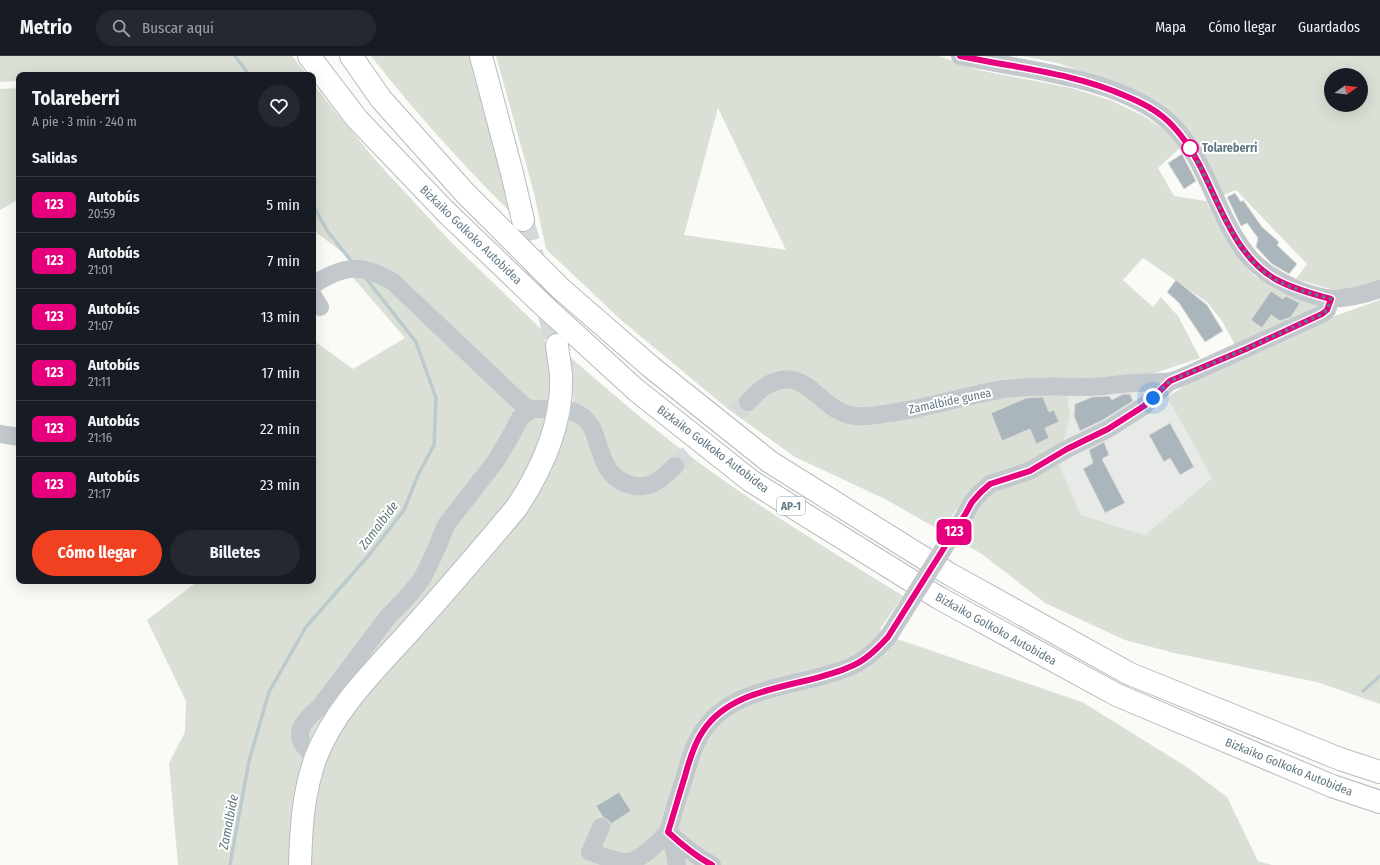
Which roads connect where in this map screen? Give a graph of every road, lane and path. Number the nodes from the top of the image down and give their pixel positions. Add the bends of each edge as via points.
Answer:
1 (309, 56) edge
2 (351, 56) edge
3 (481, 56) edge
4 (960, 56) edge
5 (523, 220) tunnel mouth
6 (316, 283) edge
7 (1380, 289) edge
8 (1331, 299) junction
9 (557, 345) tunnel mouth
10 (1170, 381) junction
11 (748, 402) tunnel mouth
12 (531, 409) junction
13 (552, 409) dead end
14 (572, 410) dead end
15 (0, 434) edge
16 (16, 437) edge
17 (675, 466) tunnel mouth
18 (316, 756) junction
19 (1380, 772) edge
20 (1380, 802) edge
21 (601, 827) dead end
22 (668, 832) junction
23 (300, 865) edge
24 (677, 865) edge
25 (712, 865) edge

1 - 20 main road, Bizkaiko Golkoko Autobidea / AP-1 via 357,119 446,212 636,390 751,481 939,598 1117,695 1332,786
2 - 19 main road, Bizkaiko Golkoko Autobidea / AP-1 via 381,99 465,193 561,289 651,367 770,462 951,575 1130,674 1340,759
3 - 5 main road
4 - 8 street via 1073,78 1108,88 1162,116 1180,134 1197,160 1245,252 1275,279 1294,289
6 - 12 street via 341,271 358,268 378,273 393,282 524,406
7 - 8 street via 1358,296
8 - 10 street, Zamalbide gunea via 1327,310 1322,314
9 - 18 main road via 561,377 559,404 547,449 529,489 494,534 364,682 335,720
10 - 11 street, Zamalbide gunea via 1007,389 873,416 845,414 832,408 803,383 794,380 774,382
10 - 22 street, Zamalbide gunea, bridge via 1144,406 1108,429 1030,471 990,484 981,492 972,502 888,637 872,653 847,669 742,699 712,720 702,731 691,756
12 - 13 street
12 - 18 street via 520,418 495,462 446,525 423,577 383,623 320,707 306,718 300,730 302,742 307,750
14 - 17 street via 581,414 594,429 605,464 618,480 636,486 648,485 658,481
15 - 16 street
18 - 23 main road via 303,808
21 - 22 street via 590,852 624,862 652,849
22 - 24 street
22 - 25 street via 684,847

